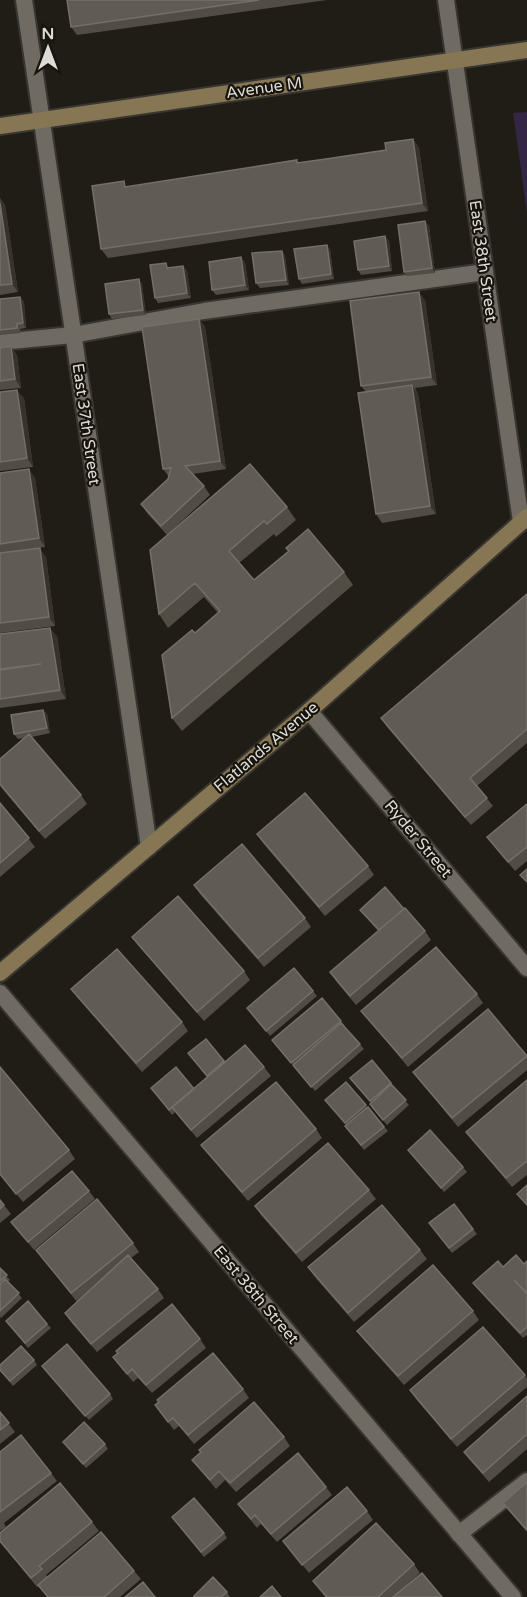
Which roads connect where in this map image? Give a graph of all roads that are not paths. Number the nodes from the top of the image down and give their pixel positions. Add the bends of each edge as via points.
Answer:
1 (24, 0) edge
2 (446, 0) edge
3 (527, 50) edge
4 (455, 61) junction
5 (41, 120) junction
6 (0, 126) edge
7 (485, 272) junction
8 (73, 335) junction
9 (0, 342) edge
10 (524, 519) edge
11 (309, 711) junction
12 (149, 847) junction
13 (527, 968) edge
14 (0, 973) edge
15 (0, 993) edge
16 (527, 1481) edge
17 (459, 1534) junction
18 (513, 1597) edge

1 - 5 street, East 37th Street
2 - 4 street, East 38th Street
3 - 4 main road, Avenue M
4 - 5 main road, Avenue M
4 - 7 street, East 38th Street
5 - 6 main road, Avenue M
5 - 8 street, East 37th Street
7 - 8 street via 204,311
7 - 10 street, East 38th Street
8 - 9 street
8 - 12 street, East 37th Street
10 - 11 main road, Flatlands Avenue
11 - 12 main road, Flatlands Avenue
11 - 13 street, Ryder Street
12 - 14 main road, Flatlands Avenue
15 - 17 street, East 38th Street
16 - 17 street
17 - 18 street, East 38th Street

